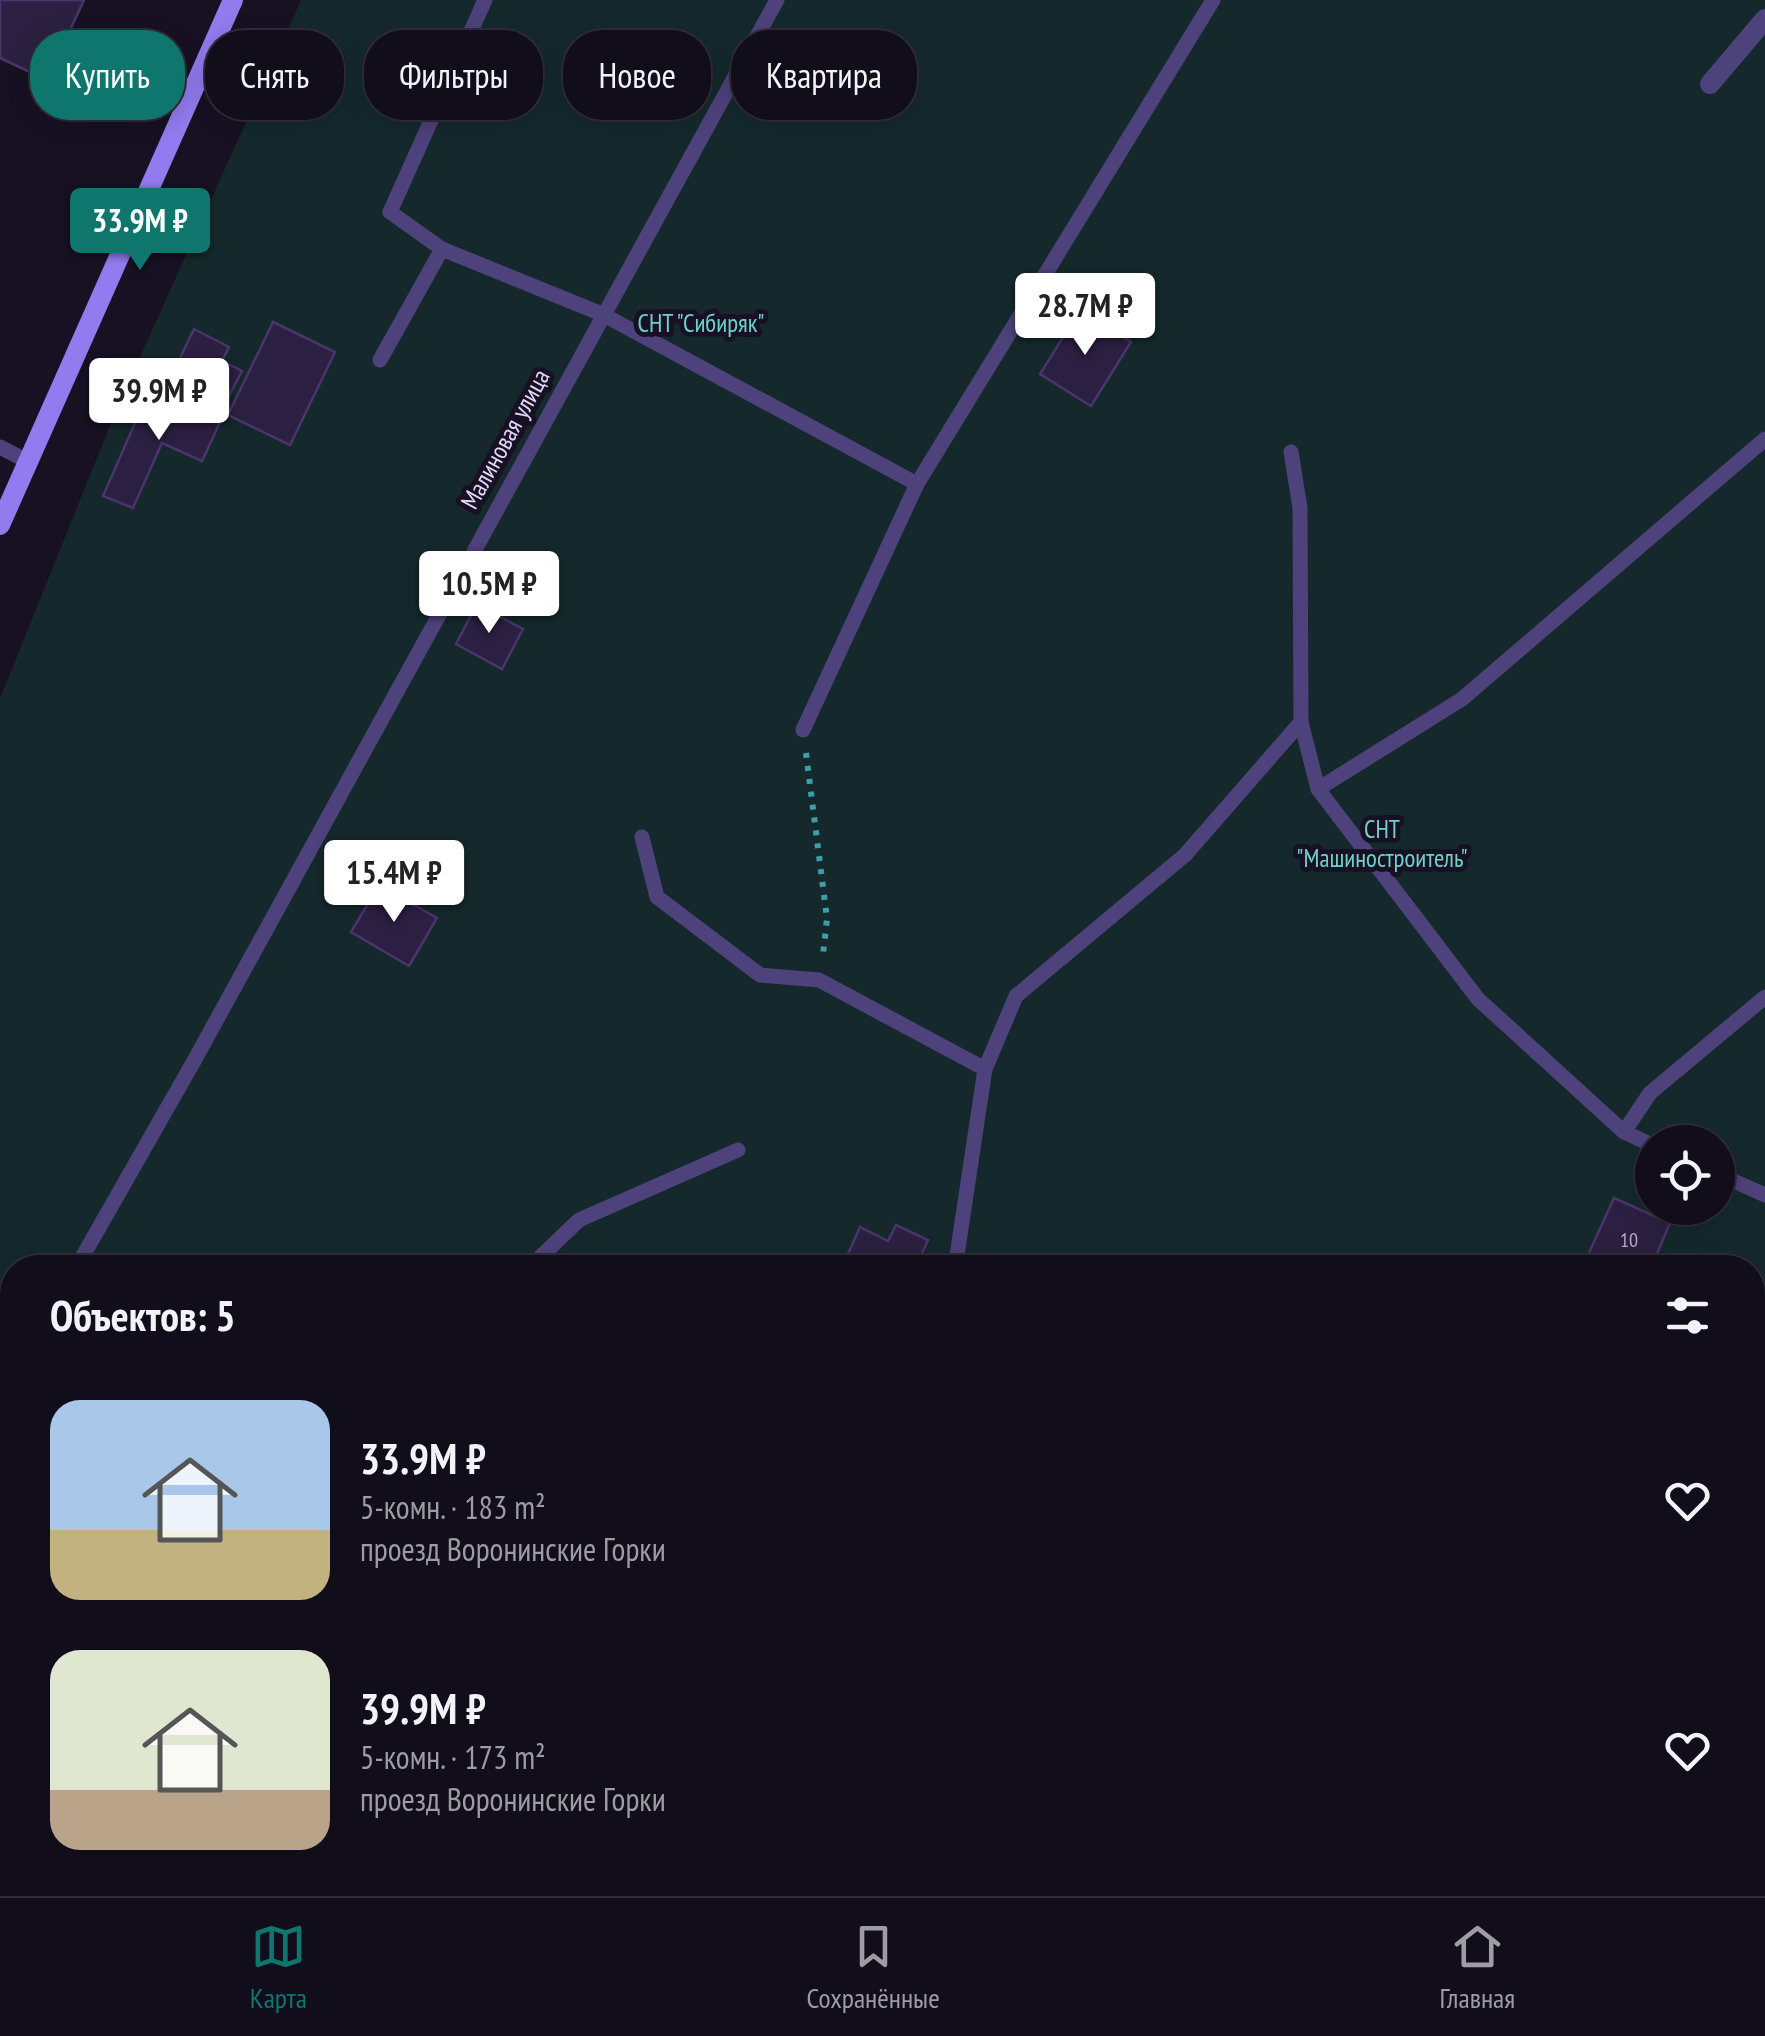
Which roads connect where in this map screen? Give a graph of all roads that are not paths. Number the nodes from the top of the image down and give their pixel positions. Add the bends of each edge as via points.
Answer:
1 (233, 0) edge
2 (485, 0) edge
3 (777, 0) edge
4 (1213, 0) edge
5 (1765, 20) edge
6 (1710, 84) dead end
7 (442, 249) junction
8 (602, 314) junction
9 (380, 360) dead end
10 (1765, 439) edge
11 (0, 447) edge
12 (1290, 452) dead end
13 (29, 462) junction
14 (917, 484) junction
15 (0, 526) edge
16 (1301, 722) junction
17 (804, 730) road end
18 (1318, 789) junction
19 (642, 838) dead end
20 (1765, 998) edge
21 (985, 1070) junction
22 (1624, 1132) junction
23 (1635, 1137) edge
24 (738, 1150) dead end
25 (1735, 1182) edge
26 (1765, 1195) edge
27 (83, 1255) edge
28 (543, 1255) edge
29 (960, 1255) edge

1 - 13 street
2 - 7 lane via 390,212
3 - 8 lane, Малиновая улица
4 - 14 lane
5 - 6 street
7 - 8 lane
7 - 9 lane
8 - 14 lane
8 - 27 lane, Малиновая улица
10 - 18 lane via 1462,699
11 - 13 lane
12 - 16 lane via 1300,508
13 - 15 street
14 - 17 lane
16 - 18 lane
16 - 21 lane via 1184,855 1016,996
18 - 22 lane via 1478,999
19 - 21 lane via 657,897 760,975 819,980
20 - 22 lane via 1650,1092
21 - 29 lane
22 - 23 lane
24 - 28 lane via 579,1220
25 - 26 lane

